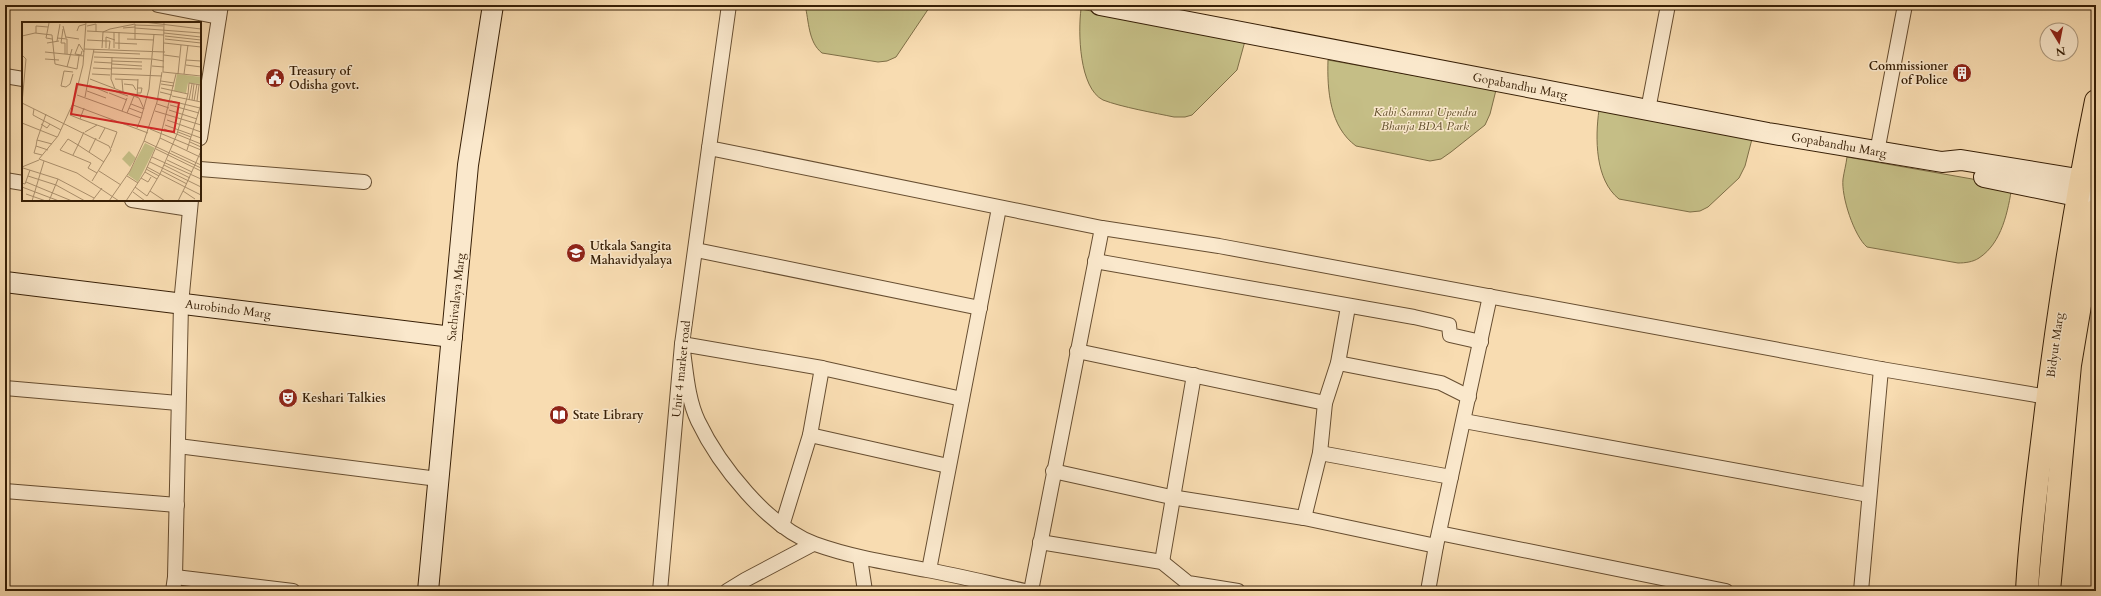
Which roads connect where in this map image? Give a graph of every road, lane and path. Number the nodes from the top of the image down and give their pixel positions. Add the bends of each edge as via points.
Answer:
1 (158, 5) edge
2 (493, 5) edge
3 (504, 5) edge
4 (729, 5) edge
5 (1100, 5) edge
6 (1668, 5) edge
7 (1905, 5) edge
8 (220, 11) edge
9 (5, 76) edge
10 (22, 79) edge
11 (2096, 101) edge
12 (202, 109) edge
13 (1648, 110) junction
14 (201, 124) edge
15 (709, 148) junction
16 (1878, 152) junction
17 (201, 169) edge
18 (5, 180) edge
19 (364, 182) dead end
20 (22, 183) edge
21 (2087, 190) edge
22 (147, 201) edge
23 (191, 204) edge
24 (999, 208) junction
25 (2096, 210) edge
26 (1102, 228) junction
27 (696, 250) junction
28 (1095, 261) junction
29 (5, 282) edge
30 (1490, 296) junction
31 (181, 304) junction
32 (1348, 307) junction
33 (980, 308) junction
34 (452, 337) junction
35 (1481, 342) junction
36 (682, 344) junction
37 (1077, 351) junction
38 (1338, 363) junction
39 (822, 368) junction
40 (1882, 369) junction
41 (1194, 375) junction
42 (5, 388) edge
43 (1469, 397) junction
44 (2048, 397) junction
45 (962, 398) junction
46 (178, 403) junction
47 (1325, 403) junction
48 (1464, 421) junction
49 (810, 436) junction
50 (178, 446) junction
51 (1320, 453) junction
52 (948, 466) junction
53 (1053, 471) junction
54 (1451, 477) junction
55 (438, 479) junction
56 (5, 490) edge
57 (1869, 495) junction
58 (1172, 496) junction
59 (176, 505) junction
60 (1304, 518) junction
61 (782, 526) junction
62 (1437, 540) junction
63 (1040, 542) junction
64 (813, 544) junction
65 (2029, 552) junction
66 (2052, 554) junction
67 (860, 558) junction
68 (1162, 562) junction
69 (929, 570) junction
70 (175, 577) junction
71 (173, 591) edge
72 (293, 591) edge
73 (428, 591) edge
74 (441, 591) edge
75 (660, 591) edge
76 (727, 591) edge
77 (865, 591) edge
78 (1025, 591) edge
79 (1031, 591) edge
80 (1238, 591) edge
81 (1428, 591) edge
82 (1726, 591) edge
83 (1861, 591) edge
84 (2027, 591) edge
85 (2049, 591) edge

1 - 8 street
2 - 34 street, Sachivalaya Marg via 468,165
3 - 74 street, Sachivalaya Marg via 478,164
4 - 15 street, Unit 4 market road
5 - 13 street, Gopabandhu Marg
6 - 13 street
7 - 16 street
8 - 12 street
9 - 10 street
11 - 21 main road, Bidyut Marg
12 - 14 street
13 - 16 street, Gopabandhu Marg
15 - 24 street
15 - 27 street, Unit 4 market road
16 - 21 street, Gopabandhu Marg via 1942,162 1956,172
17 - 19 street
18 - 20 street
21 - 44 main road, Bidyut Marg
22 - 23 street
23 - 31 street
24 - 26 street
24 - 33 street
25 - 66 main road, Bidyut Marg via 2070,365
26 - 28 street
26 - 30 street via 1219,246
27 - 33 street
27 - 36 street, Unit 4 market road
28 - 32 street
28 - 37 street
29 - 31 street, Aurobindo Marg
30 - 35 street
30 - 40 street
31 - 34 street, Aurobindo Marg
31 - 46 street
32 - 35 street via 1449,325 1450,335
32 - 38 street
33 - 45 street
34 - 55 street, Sachivalaya Marg
35 - 43 street
36 - 39 street
36 - 61 street via 688,388 698,420 733,477 760,507
36 - 75 street, Unit 4 market road
37 - 41 street
37 - 53 street
38 - 43 street via 1441,383
38 - 47 street
39 - 45 street
39 - 49 street
40 - 44 street
40 - 57 street
41 - 47 street
41 - 58 street
42 - 46 street
43 - 48 street
44 - 65 main road, Bidyut Marg
45 - 52 street
46 - 50 street
47 - 51 street
48 - 54 street
48 - 57 street
49 - 52 street
49 - 61 street
50 - 55 street
50 - 59 street
51 - 54 street
51 - 60 street
52 - 69 street
53 - 58 street
53 - 63 street
54 - 62 street
55 - 73 street, Sachivalaya Marg
56 - 59 street
57 - 83 street
58 - 60 street
58 - 68 street
59 - 70 street
60 - 62 street
61 - 64 street
62 - 81 street
62 - 82 street
63 - 68 street
63 - 79 street
64 - 67 street
64 - 76 street
65 - 66 main road
65 - 84 main road, Bidyut Marg
66 - 85 main road, Bidyut Marg
67 - 69 street
67 - 77 street
68 - 80 street via 1188,583
69 - 78 street
70 - 71 street
70 - 72 street

